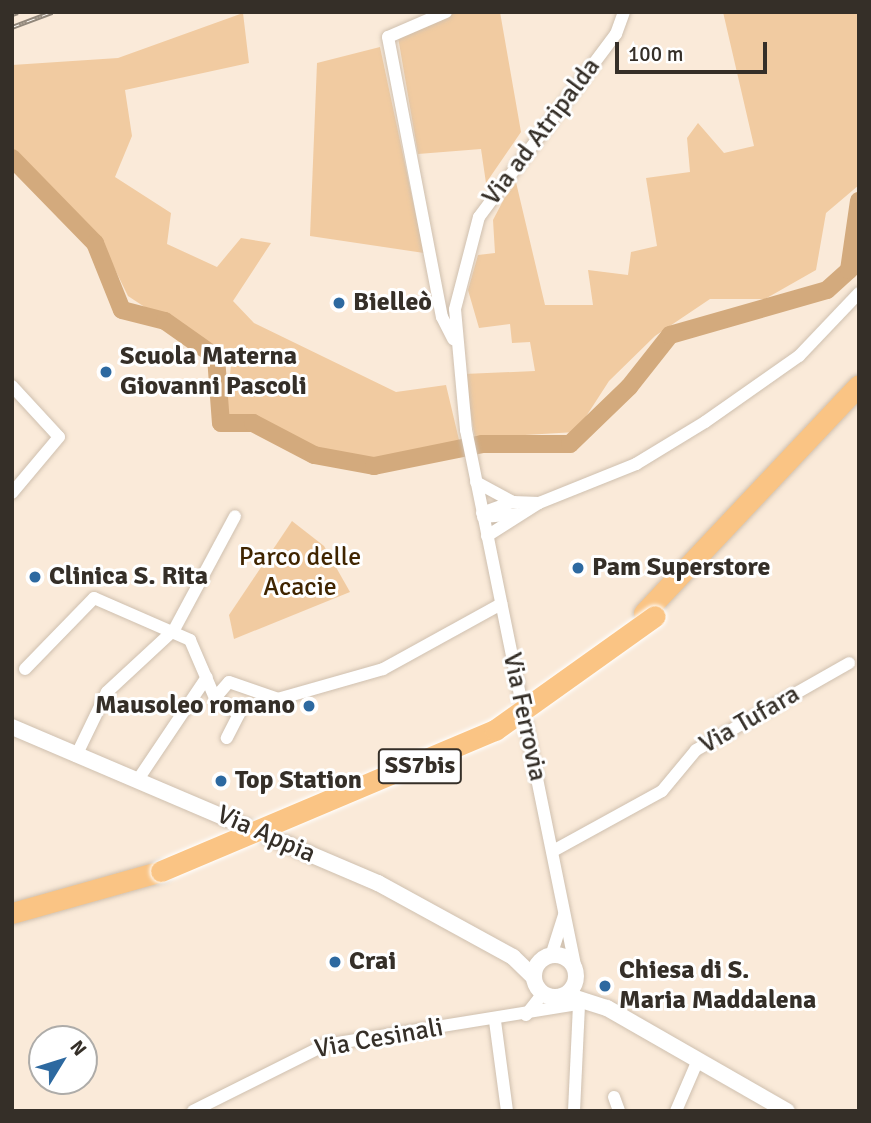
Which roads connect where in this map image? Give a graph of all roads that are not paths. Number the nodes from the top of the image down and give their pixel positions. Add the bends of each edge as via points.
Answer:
1 (446, 12) edge
2 (624, 12) edge
3 (859, 293) edge
4 (456, 346) junction
5 (859, 385) edge
6 (12, 386) edge
7 (859, 401) edge
8 (472, 463) joint
9 (476, 482) junction
10 (12, 493) edge
11 (513, 502) junction
12 (539, 503) junction
13 (525, 513) junction
14 (483, 515) junction
15 (235, 516) dead end
16 (487, 536) junction
17 (501, 604) junction
18 (650, 614) junction
19 (174, 630) junction
20 (849, 663) dead end
21 (25, 669) dead end
22 (207, 677) junction
23 (215, 698) junction
24 (12, 727) edge
25 (227, 738) dead end
26 (76, 756) junction
27 (137, 780) junction
28 (553, 851) junction
29 (14, 910) edge
30 (565, 911) junction
31 (513, 957) junction
32 (547, 957) junction
33 (576, 974) junction
34 (534, 977) junction
35 (543, 993) junction
36 (581, 1003) junction
37 (526, 1015) junction
38 (495, 1021) junction
39 (698, 1060) junction
40 (614, 1097) dead end
41 (193, 1111) edge
42 (507, 1111) edge
43 (574, 1111) edge
44 (619, 1111) edge
45 (676, 1111) edge
46 (786, 1111) edge

1 - 4 street via 388,37 442,317
2 - 4 street, Via ad Atripalda via 616,34 479,217 455,309
3 - 12 street via 799,356 705,422 600,483
4 - 8 street, Via ad Atripalda
5 - 18 highway, SS7bis
6 - 10 street via 59,437
7 - 18 highway, SS7bis
8 - 9 street, Via Ferrovia
9 - 11 street
9 - 14 street, Via Ferrovia
11 - 12 street
11 - 14 street
12 - 13 street
13 - 14 street
13 - 16 street
14 - 16 street, Via Ferrovia
15 - 19 street
16 - 17 street, Via Ferrovia
17 - 23 street via 407,658 336,684 278,699 229,682
17 - 28 street, Via Ferrovia
18 - 29 highway, SS7bis via 564,674 463,733 159,866
19 - 21 street via 94,597
19 - 22 street via 190,640
19 - 26 street via 107,692
20 - 28 street, Via Tufara via 696,750 662,791
22 - 23 street
22 - 27 street
23 - 25 street via 239,715
24 - 26 street, Via Appia
26 - 27 street, Via Appia
27 - 31 street, Via Appia via 378,883
28 - 30 street, Via Ferrovia
30 - 32 street
30 - 33 street, Via Ferrovia
31 - 32 street, Via Appia
31 - 34 street, Via Appia
32 - 33 street via 563,957
32 - 34 street
33 - 36 street
33 - 36 street
34 - 35 street, Via Appia
35 - 36 street
35 - 37 street
36 - 37 street, Via Cesinali
36 - 39 street
36 - 43 street
37 - 38 street, Via Cesinali
38 - 41 street, Via Cesinali via 317,1047
38 - 42 street
39 - 45 street
39 - 46 street
40 - 44 street

